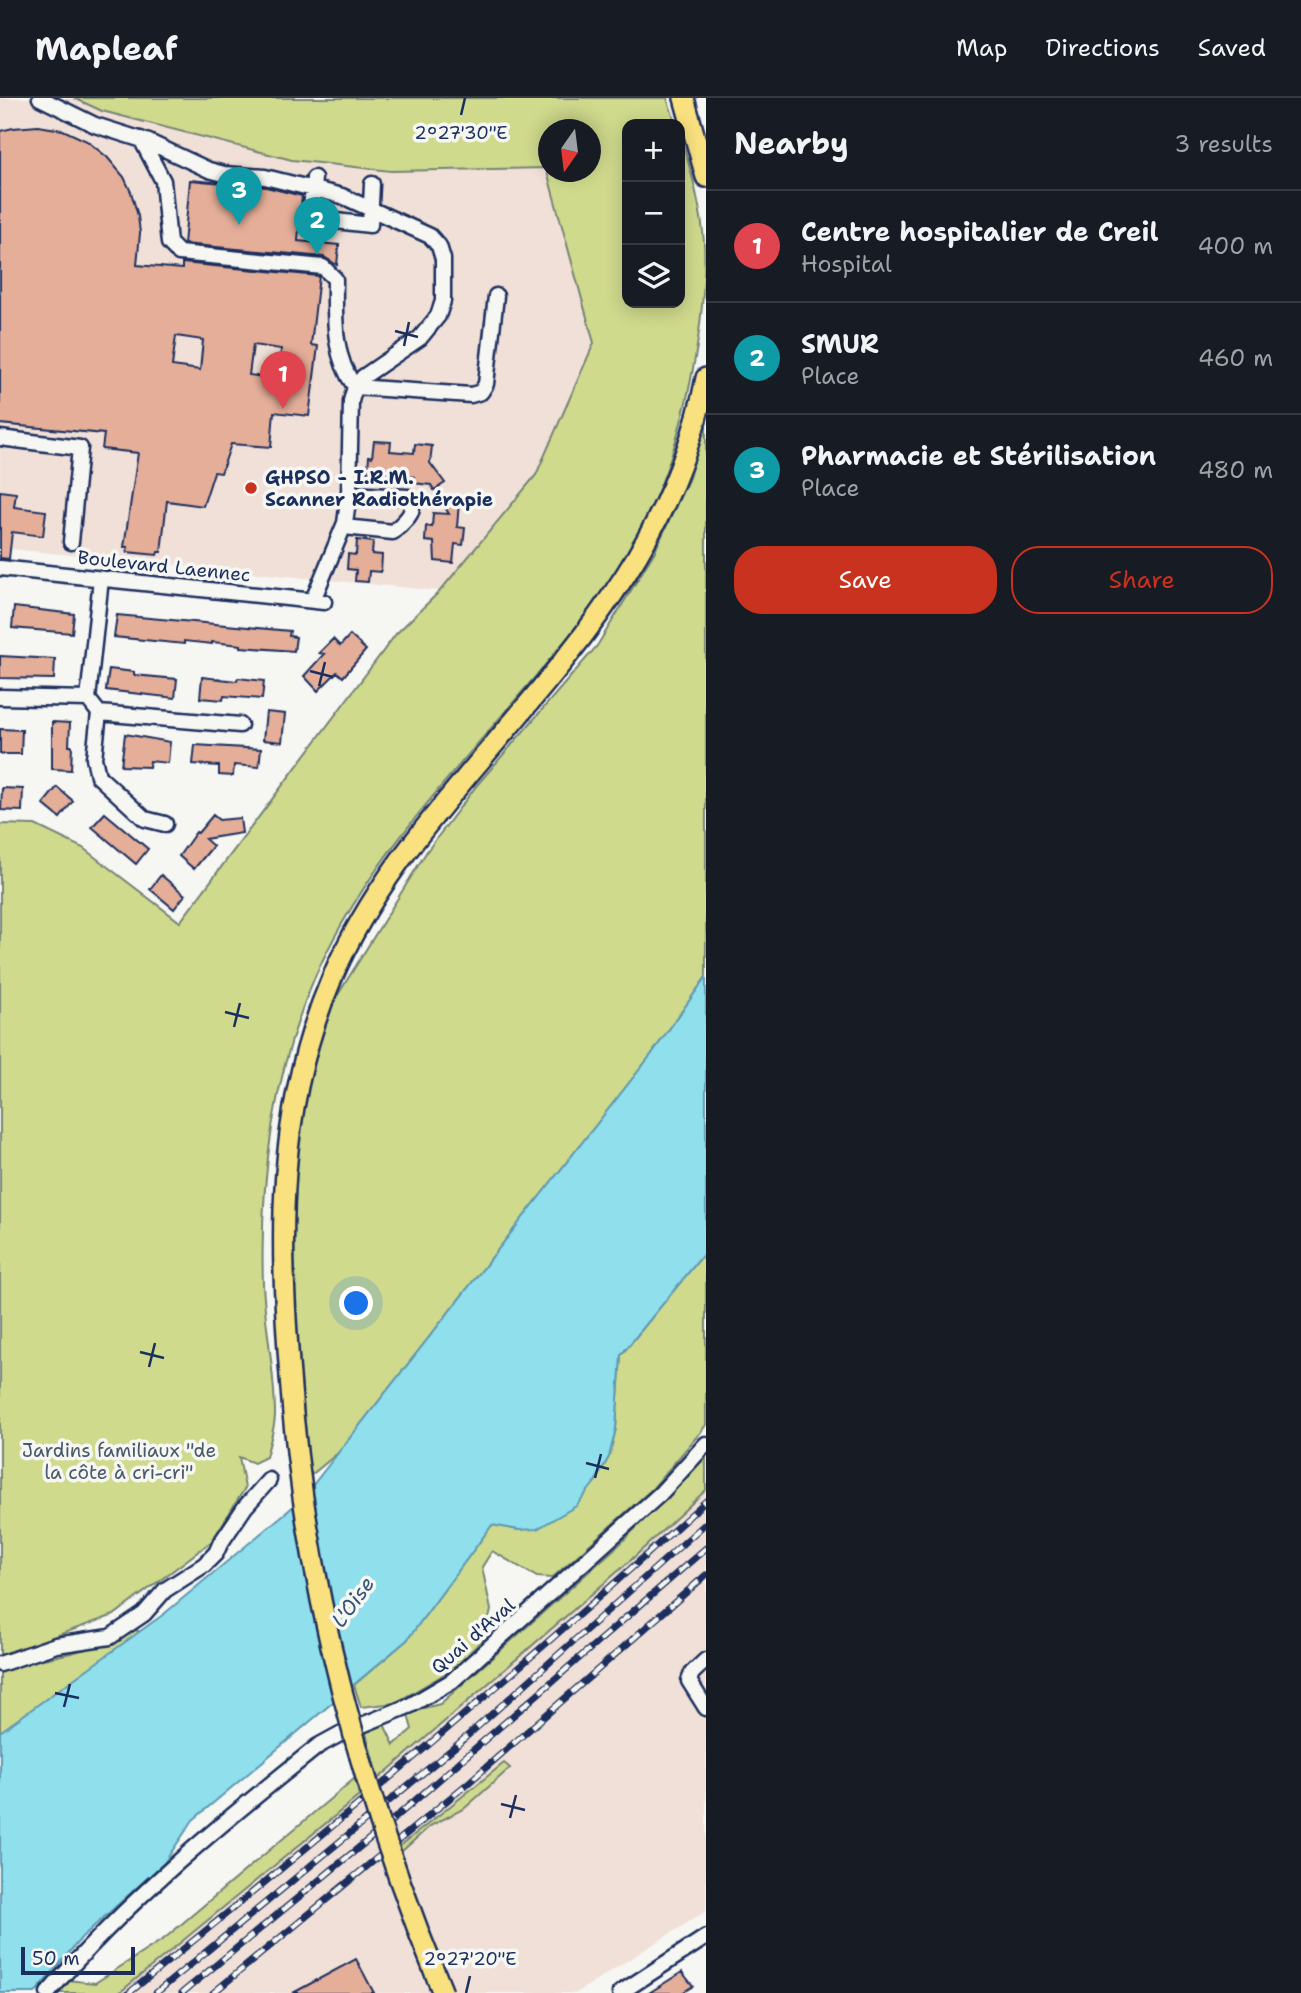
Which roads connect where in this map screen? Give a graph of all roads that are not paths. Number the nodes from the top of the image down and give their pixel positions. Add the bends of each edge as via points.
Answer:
1 (40, 98) edge
2 (684, 98) edge
3 (141, 139) junction
4 (706, 177) edge
5 (314, 183) junction
6 (372, 184) dead end
7 (371, 207) junction
8 (496, 296) dead end
9 (706, 378) edge
10 (355, 387) junction
11 (0, 439) edge
12 (349, 494) junction
13 (344, 527) junction
14 (71, 542) dead end
15 (0, 568) edge
16 (101, 579) junction
17 (0, 697) edge
18 (88, 699) junction
19 (99, 713) junction
20 (240, 724) dead end
21 (165, 824) dead end
22 (706, 1444) edge
23 (269, 1480) dead end
24 (706, 1660) edge
25 (0, 1664) edge
26 (706, 1708) edge
27 (706, 1937) edge
28 (48, 1993) edge
29 (443, 1993) edge
30 (620, 1993) edge

1 - 3 street via 95,125
2 - 4 main road
3 - 5 street via 216,172
3 - 10 street via 163,181 169,243 179,253 323,267 335,279 335,338 345,373
5 - 7 street
5 - 7 street via 310,218 370,225
6 - 7 street
7 - 10 street via 436,242 443,259 444,293 442,309 427,331
8 - 10 street via 486,384 481,392
9 - 29 main road, bridge via 678,477 640,554 578,642 451,793 370,905 332,976 306,1048 288,1136 282,1240 290,1376 306,1513 340,1675 388,1844
10 - 12 street
11 - 14 street via 79,448
12 - 13 street
12 - 13 street via 408,497 413,508 393,532
13 - 16 street, Boulevard Laennec via 319,601
15 - 16 street, Boulevard Laennec
16 - 18 street
17 - 18 street
18 - 19 street
19 - 20 street
19 - 21 street via 94,758 98,776 145,818
22 - 28 street, Quai d'Aval via 660,1494 452,1681 411,1705 318,1746 102,1931
23 - 25 street via 245,1507 216,1553 165,1590 144,1614 110,1637 56,1646
24 - 26 street via 689,1681
27 - 30 street

